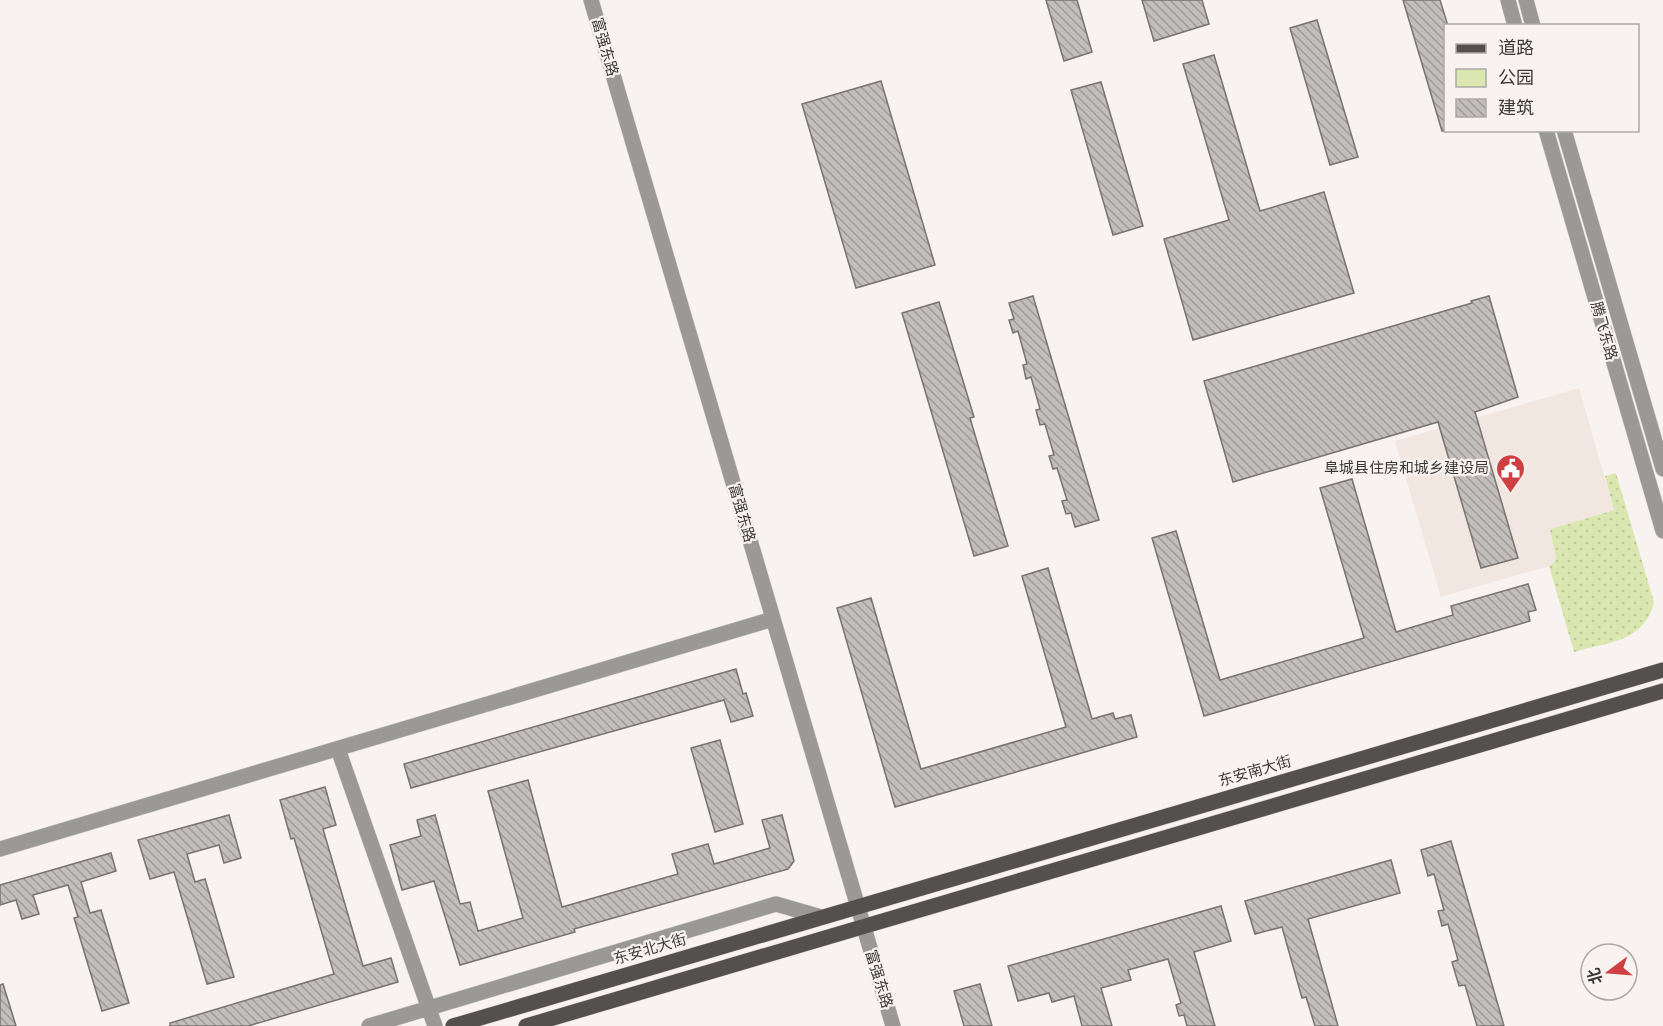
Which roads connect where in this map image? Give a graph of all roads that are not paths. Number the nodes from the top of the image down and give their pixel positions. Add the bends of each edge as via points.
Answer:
1 (591, 0) edge
2 (1508, 0) edge
3 (1526, 0) edge
4 (1514, 24) edge
5 (1532, 24) edge
6 (1547, 132) edge
7 (1565, 132) edge
8 (1663, 469) edge
9 (1663, 531) edge
10 (773, 619) junction
11 (1663, 670) edge
12 (1663, 691) edge
13 (338, 749) junction
14 (0, 849) edge
15 (858, 907) junction
16 (821, 917) junction
17 (864, 926) junction
18 (429, 1008) junction
19 (369, 1026) edge
20 (435, 1026) edge
21 (453, 1026) edge
22 (526, 1026) edge
23 (893, 1026) edge

1 - 10 street, 富强东路
2 - 4 street
3 - 5 street
6 - 9 street, 腾飞东路
7 - 8 street, 腾飞东路
10 - 13 street
10 - 15 street, 富强东路
11 - 15 main road, 东安南大街
12 - 17 main road
13 - 14 street
13 - 18 street
15 - 16 main road, 东安北大街
15 - 17 street, 富强东路
16 - 18 street via 776,904
16 - 21 main road, 东安北大街
17 - 22 main road
17 - 23 street, 富强东路
18 - 19 street
18 - 20 street

